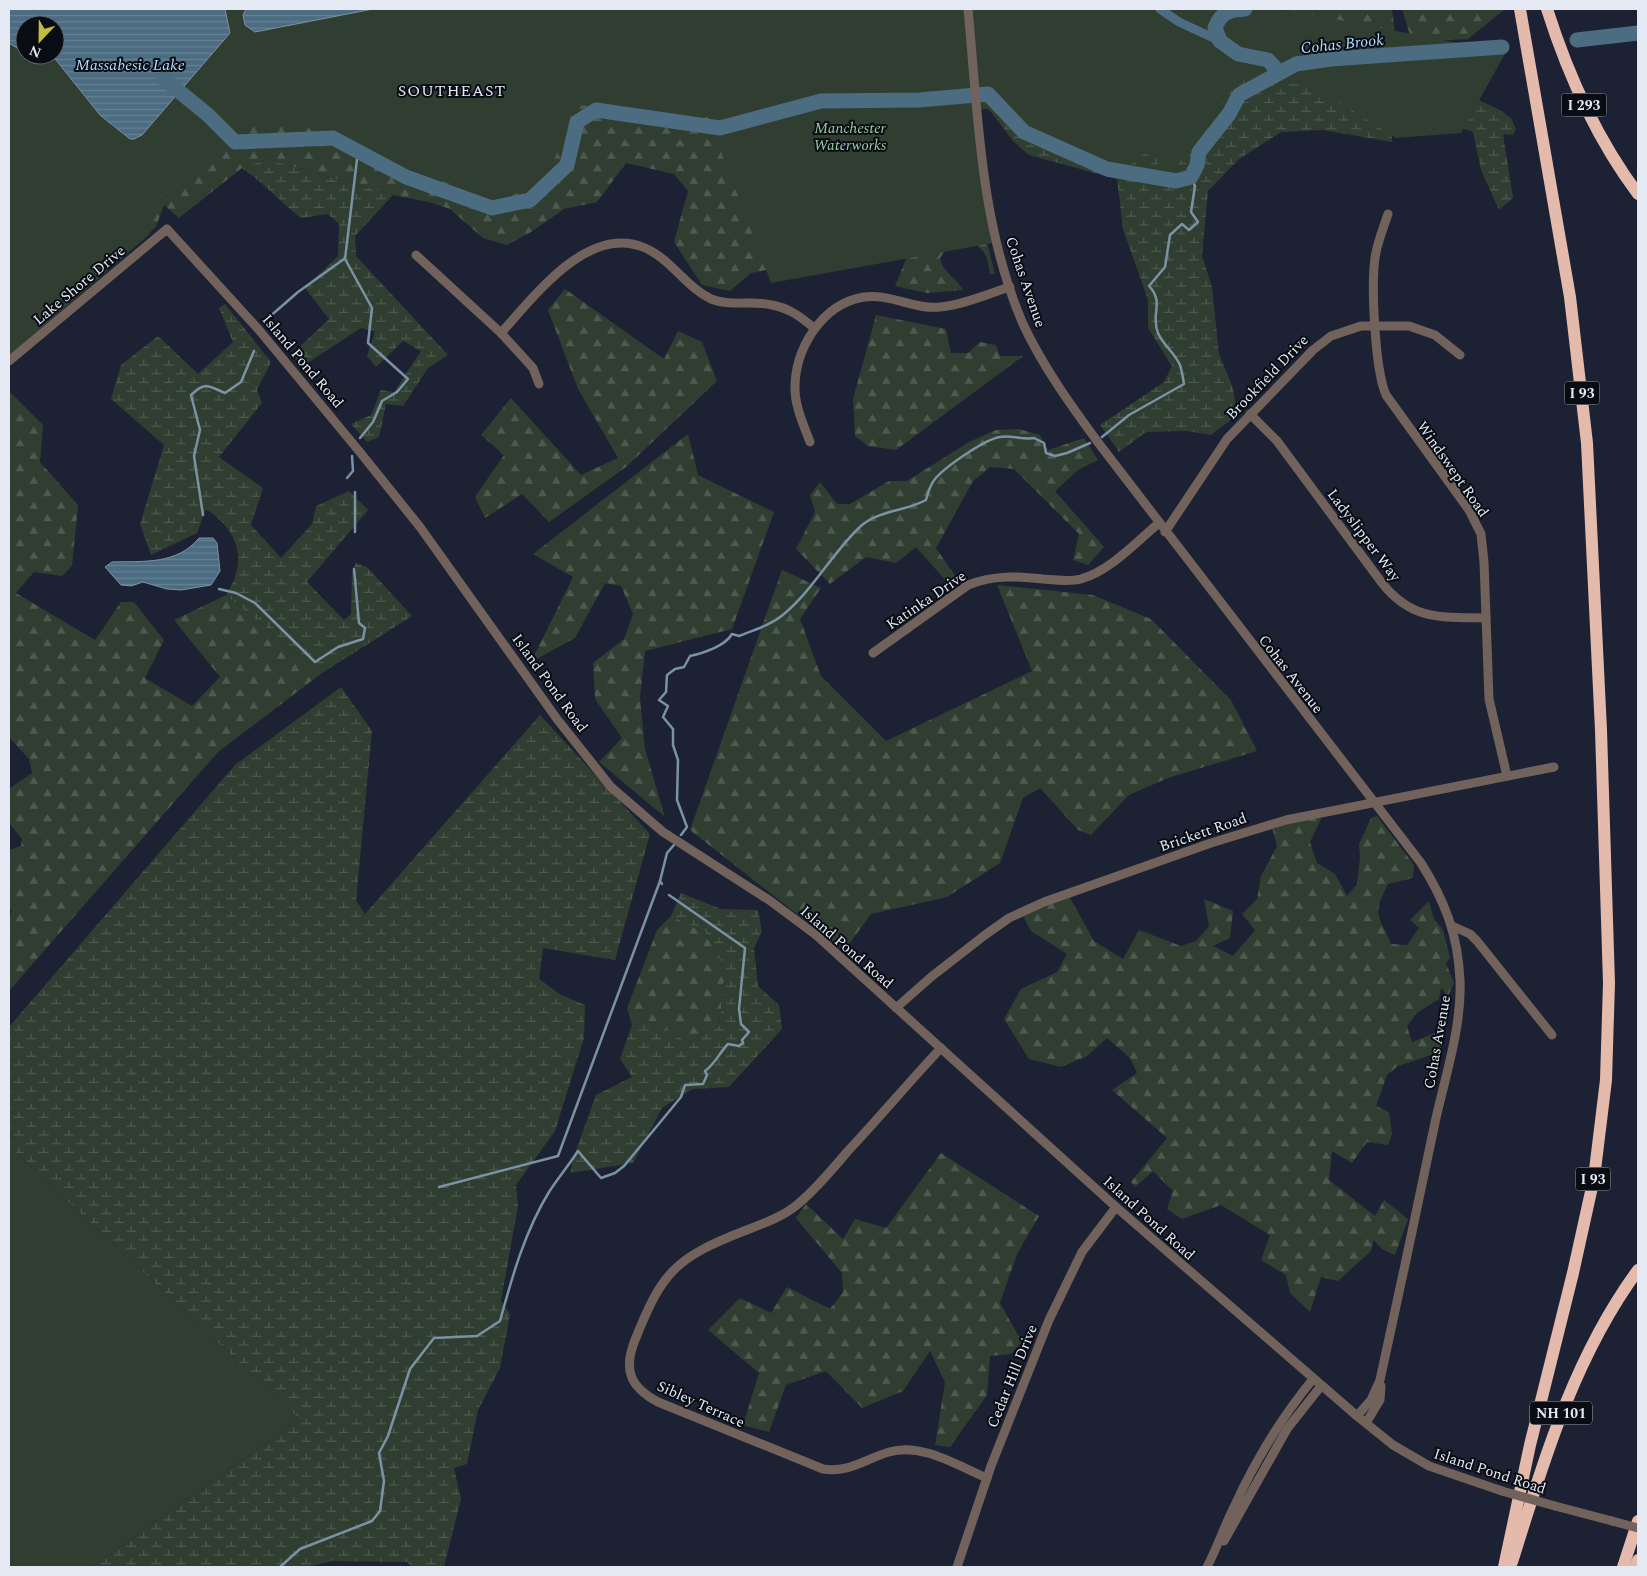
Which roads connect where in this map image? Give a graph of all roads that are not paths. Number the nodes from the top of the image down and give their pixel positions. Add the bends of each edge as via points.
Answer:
1 (968, 9) edge
2 (1520, 9) edge
3 (1547, 9) edge
4 (1638, 194) edge
5 (1388, 214) dead end
6 (167, 229) joint
7 (416, 255) dead end
8 (1010, 287) junction
9 (1376, 326) junction
10 (814, 328) junction
11 (501, 333) junction
12 (1460, 354) dead end
13 (9, 361) edge
14 (539, 384) dead end
15 (1250, 414) junction
16 (810, 442) dead end
17 (1159, 523) junction
18 (1165, 532) junction
19 (1486, 618) junction
20 (873, 653) dead end
21 (1554, 766) dead end
22 (1507, 776) junction
23 (1373, 802) junction
24 (1452, 926) junction
25 (896, 1008) junction
26 (1552, 1035) dead end
27 (941, 1048) junction
28 (1116, 1207) junction
29 (1638, 1270) edge
30 (1312, 1379) junction
31 (1380, 1380) junction
32 (1321, 1386) junction
33 (1357, 1416) junction
34 (1366, 1423) junction
35 (987, 1478) junction
36 (1638, 1521) edge
37 (1638, 1528) edge
38 (1212, 1557) junction
39 (1638, 1560) edge
40 (957, 1567) edge
41 (1207, 1567) edge
42 (1504, 1567) edge
43 (1510, 1567) edge
44 (1623, 1567) edge
45 (1636, 1567) edge

1 - 8 street, Cohas Avenue via 990,211
2 - 42 highway, I 93 via 1570,297 1587,443 1600,700 1609,982 1606,1080 1594,1178
3 - 4 highway, I 293 via 1588,112
5 - 9 street, Windswept Road via 1375,263
6 - 13 street, Lake Shore Drive
6 - 25 street, Island Pond Road via 260,330 420,527 557,719 611,787 663,832 753,889 816,935
7 - 11 street
8 - 10 street via 939,307 865,297 848,302
8 - 17 street, Cohas Avenue via 1024,324 1052,376
9 - 12 street, Brookfield Drive via 1409,326 1427,331 1443,339
9 - 15 street, Brookfield Drive via 1350,328 1321,342
9 - 19 street, Windswept Road via 1379,373 1386,395 1469,510 1481,534
10 - 11 street via 798,314 771,304 724,303 684,279 644,248 612,244 591,250 564,267
10 - 16 street via 804,347 795,390
11 - 14 street via 533,368
15 - 18 street, Brookfield Drive via 1220,448
15 - 19 street, Ladyslipper Way via 1277,441 1382,583 1400,602 1431,616
17 - 18 street, Cohas Avenue
17 - 20 street, Katinka Drive via 1107,567 1080,580 1001,576 968,586
18 - 23 street, Cohas Avenue
19 - 22 street, Windswept Road via 1489,700
21 - 22 street, Brickett Road
22 - 23 street, Brickett Road
23 - 24 street, Cohas Avenue via 1433,883
23 - 25 street, Brickett Road via 1240,833 1026,909 931,977
24 - 26 street via 1477,941
24 - 31 street, Cohas Avenue via 1460,979 1457,1018
25 - 27 street, Island Pond Road
27 - 28 street, Island Pond Road
27 - 35 street, Sibley Terrace via 797,1206 707,1246 674,1268 652,1300 629,1364 634,1383 658,1402 823,1469 843,1470 888,1452 908,1450 927,1453
28 - 30 street, Island Pond Road
28 - 35 street, Cedar Hill Drive via 1073,1268 1049,1320
29 - 43 highway, NH 101 via 1594,1342 1561,1413
30 - 32 street, Island Pond Road
30 - 38 street via 1261,1455
31 - 33 street, Cohas Avenue via 1371,1400
31 - 34 street, Cohas Avenue via 1380,1400
32 - 33 street, Island Pond Road
32 - 38 street via 1287,1429
33 - 34 street, Island Pond Road
34 - 37 street, Island Pond Road, bridge via 1393,1445 1429,1466 1502,1491
35 - 40 street, Cedar Hill Drive
36 - 44 highway
38 - 41 street
39 - 45 highway

